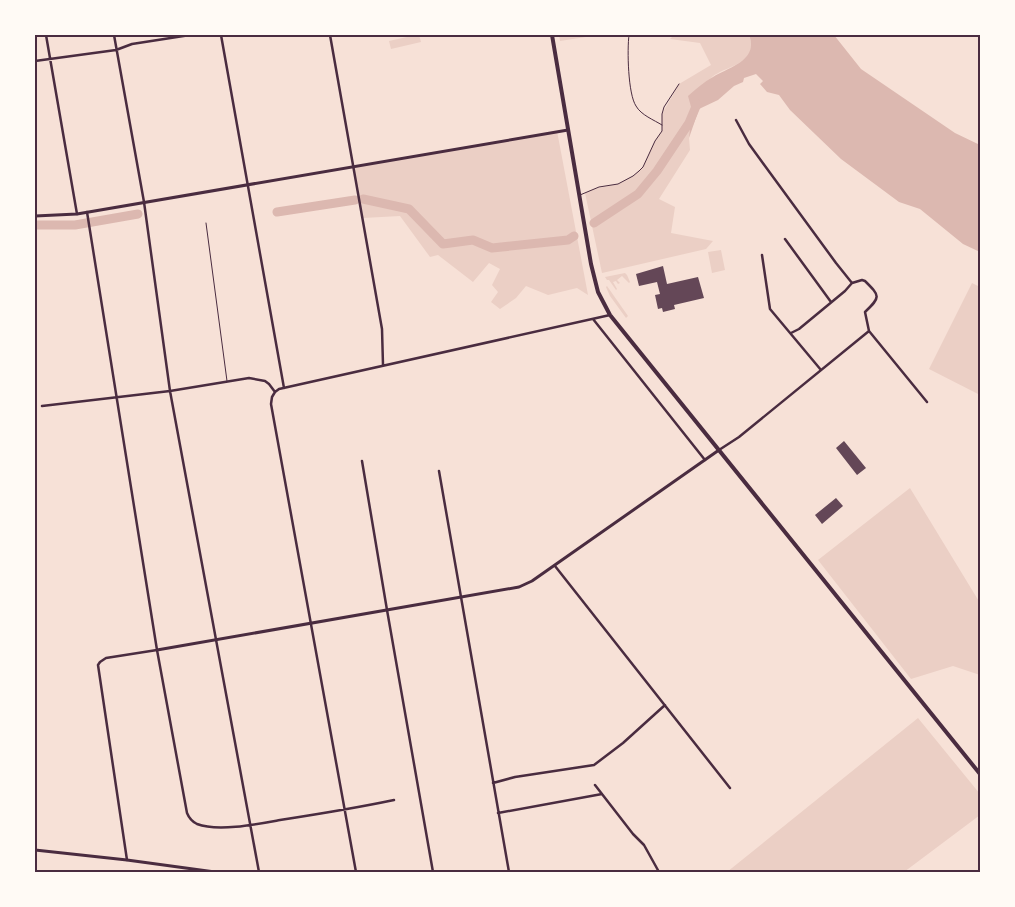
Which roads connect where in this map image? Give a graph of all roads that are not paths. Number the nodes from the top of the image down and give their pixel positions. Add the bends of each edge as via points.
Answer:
1 (46, 35) edge
2 (114, 35) edge
3 (190, 35) edge
4 (222, 35) edge
5 (330, 35) edge
6 (552, 35) edge
7 (629, 35) edge
8 (116, 50) junction
9 (50, 58) junction
10 (35, 61) edge
11 (679, 84) dead end
12 (736, 120) dead end
13 (662, 125) junction
14 (568, 130) junction
15 (353, 166) junction
16 (248, 184) junction
17 (579, 196) junction
18 (144, 202) junction
19 (87, 212) junction
20 (77, 214) junction
21 (35, 216) edge
22 (206, 223) dead end
23 (785, 239) dead end
24 (762, 255) dead end
25 (852, 283) junction
26 (831, 302) junction
27 (610, 315) junction
28 (593, 319) junction
29 (869, 331) junction
30 (791, 333) junction
31 (384, 365) junction
32 (821, 370) junction
33 (228, 381) junction
34 (284, 388) junction
35 (170, 391) junction
36 (275, 392) junction
37 (116, 398) junction
38 (927, 402) dead end
39 (42, 406) dead end
40 (719, 450) junction
41 (705, 460) junction
42 (362, 461) dead end
43 (439, 471) dead end
44 (554, 566) junction
45 (461, 597) junction
46 (387, 610) junction
47 (310, 624) junction
48 (215, 640) junction
49 (157, 650) junction
50 (665, 704) junction
51 (980, 774) edge
52 (493, 783) junction
53 (595, 785) dead end
54 (730, 788) dead end
55 (602, 794) junction
56 (394, 800) dead end
57 (344, 810) junction
58 (498, 813) junction
59 (250, 825) junction
60 (35, 850) edge
61 (127, 860) junction
62 (215, 872) edge
63 (258, 872) edge
64 (356, 872) edge
65 (433, 872) edge
66 (509, 872) edge
67 (659, 872) edge

1 - 9 street
2 - 8 street
3 - 8 street via 132,44
4 - 16 street
5 - 15 street
6 - 14 main road
7 - 13 lane via 630,85 635,105
8 - 9 street
8 - 18 street
9 - 10 street
9 - 20 street
11 - 13 lane via 664,107
12 - 25 street via 749,144
13 - 17 lane via 662,131 639,172 618,184 599,187
14 - 15 street
14 - 17 main road
15 - 16 street
15 - 31 street via 382,329
16 - 18 street
16 - 34 street
17 - 27 main road via 598,292
18 - 19 street
18 - 35 street
19 - 20 street
19 - 37 street
20 - 21 street
22 - 33 lane
23 - 26 street
24 - 30 street via 770,309
25 - 26 street
25 - 29 street via 864,281 877,296 876,302 865,312
26 - 30 street
27 - 28 street
27 - 40 main road
28 - 31 street
28 - 41 street
29 - 32 street
29 - 38 street
30 - 32 street
31 - 34 street
32 - 40 street
33 - 35 street
33 - 36 street via 265,380
34 - 36 street
35 - 37 street
35 - 48 street
36 - 47 street via 271,404
37 - 39 street
37 - 49 street
40 - 41 street
40 - 51 main road
41 - 44 street
42 - 46 street
43 - 45 street
44 - 45 street via 519,587
44 - 50 street
45 - 46 street
45 - 52 street
46 - 47 street
46 - 65 street
47 - 48 street
47 - 57 street
48 - 49 street
48 - 59 street
49 - 59 street via 188,818 203,825 220,827
49 - 61 street via 106,658 98,669
50 - 52 street via 594,765
50 - 54 street
52 - 58 street
53 - 55 street
55 - 58 street
55 - 67 street via 644,845
56 - 57 street
57 - 59 street
57 - 64 street
58 - 66 street
59 - 63 street
60 - 61 street
61 - 62 street

